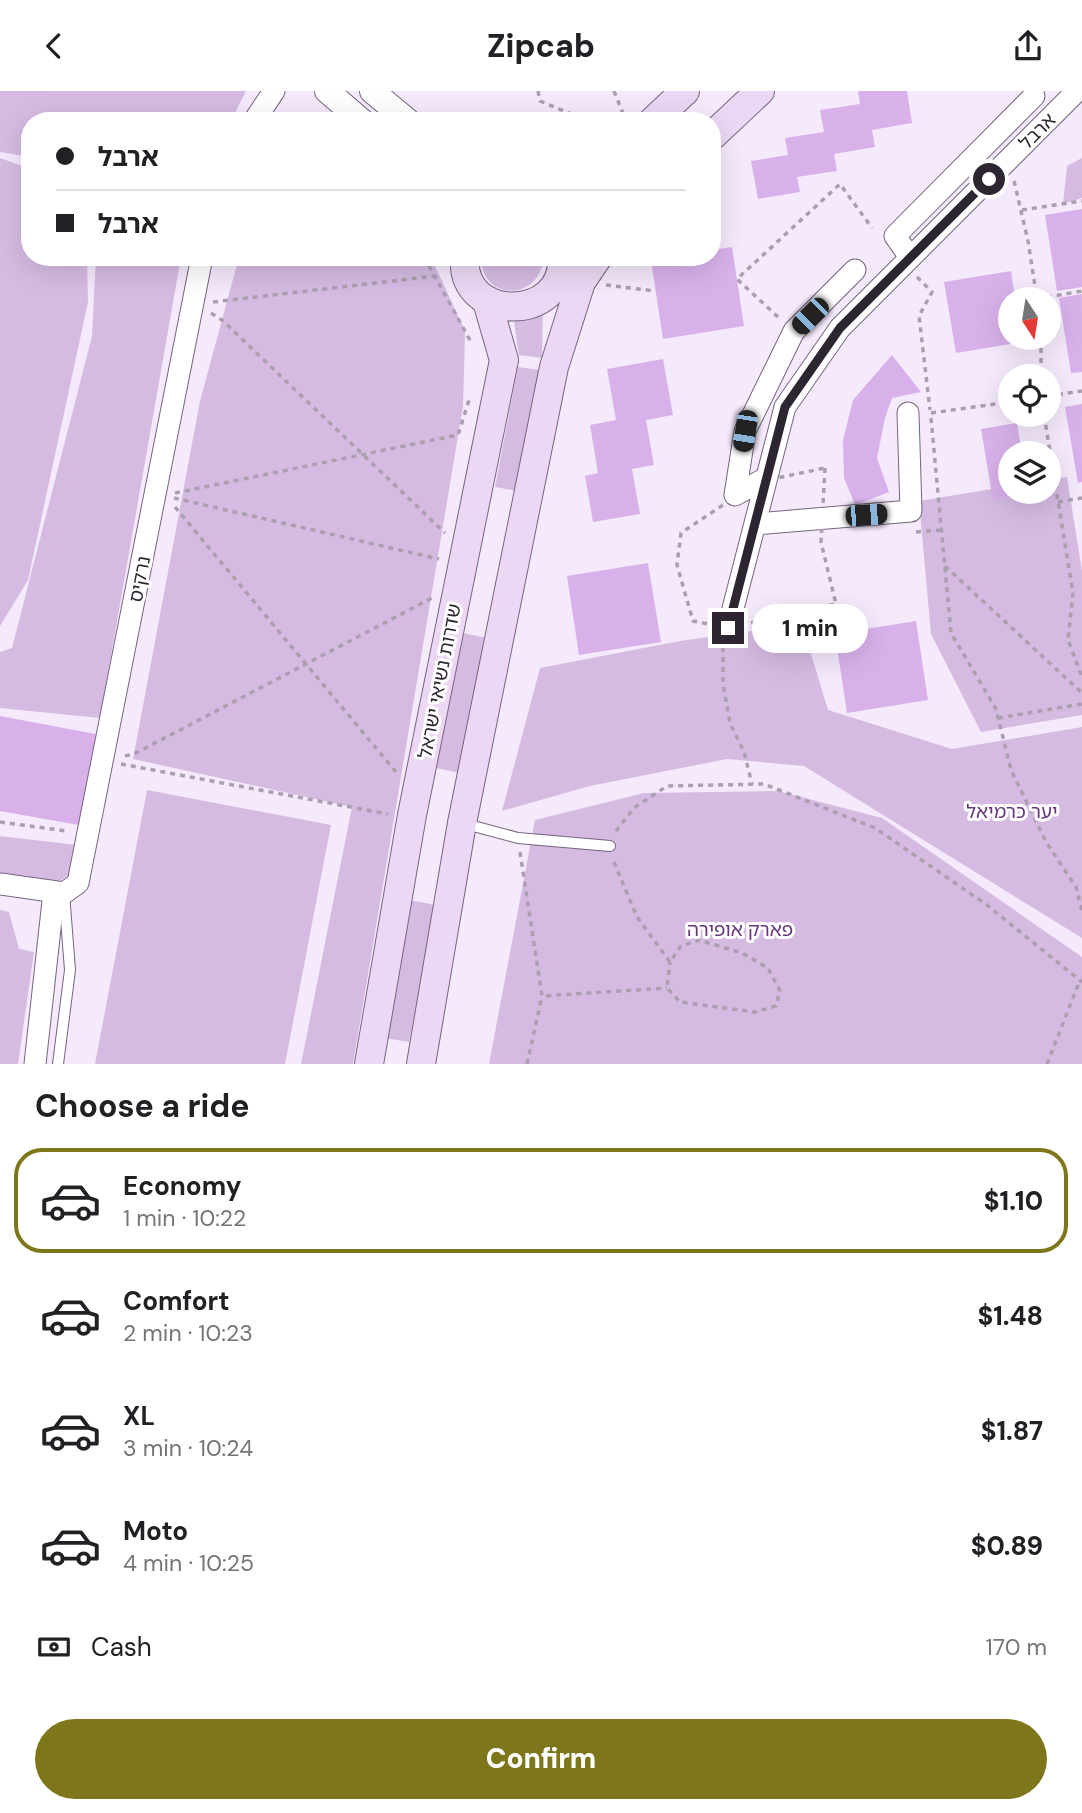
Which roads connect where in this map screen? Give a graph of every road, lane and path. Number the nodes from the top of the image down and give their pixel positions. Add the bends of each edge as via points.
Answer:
1 (274, 91) edge
2 (327, 91) edge
3 (372, 91) edge
4 (538, 91) edge
5 (614, 91) edge
6 (685, 91) edge
7 (760, 91) edge
8 (1077, 91) edge
9 (1034, 96) dead end
10 (260, 112) edge
11 (352, 112) edge
12 (397, 112) edge
13 (566, 112) edge
14 (622, 112) edge
15 (663, 112) edge
16 (721, 128) edge
17 (1009, 159) junction
18 (1082, 201) edge
19 (1021, 210) junction
20 (882, 220) dead end
21 (872, 228) junction
22 (879, 236) dead end
23 (907, 260) junction
24 (200, 266) edge
25 (429, 266) edge
26 (466, 266) edge
27 (562, 266) edge
28 (855, 270) dead end
29 (598, 271) edge
30 (443, 275) dead end
31 (434, 276) junction
32 (1035, 287) edge
33 (655, 291) dead end
34 (1082, 291) edge
35 (1061, 295) edge
36 (487, 301) junction
37 (193, 302) junction
38 (794, 331) junction
39 (476, 349) dead end
40 (554, 367) junction
41 (1082, 391) edge
42 (1061, 394) edge
43 (470, 396) dead end
44 (998, 404) edge
45 (908, 413) dead end
46 (931, 413) junction
47 (364, 454) junction
48 (766, 478) junction
49 (156, 493) junction
50 (1082, 498) edge
51 (1061, 502) edge
52 (1058, 504) edge
53 (755, 524) junction
54 (944, 565) junction
55 (462, 566) junction
56 (1082, 591) edge
57 (1073, 593) junction
58 (728, 628) joint
59 (307, 664) junction
60 (1082, 677) edge
61 (1082, 693) edge
62 (1082, 704) edge
63 (998, 718) junction
64 (103, 761) junction
65 (401, 779) dead end
66 (752, 784) junction
67 (412, 815) junction
68 (0, 822) edge
69 (462, 823) junction
70 (88, 833) junction
71 (518, 838) junction
72 (610, 846) junction
73 (0, 884) edge
74 (59, 893) junction
75 (1082, 911) edge
76 (670, 962) junction
77 (1081, 981) edge
78 (667, 988) junction
79 (542, 996) junction
80 (35, 1064) edge
81 (58, 1064) edge
82 (369, 1064) edge
83 (421, 1064) edge
84 (527, 1064) edge
85 (1047, 1064) edge

1 - 10 street
2 - 11 street
3 - 12 street
4 - 13 path via 540,101
5 - 14 path
6 - 15 main road
7 - 16 main road
8 - 17 street, ארבל
9 - 23 street via 895,236
17 - 19 path
17 - 23 street, ארבל
18 - 19 path
19 - 32 path
20 - 21 path
21 - 22 path
21 - 38 path via 840,184 737,279
23 - 46 path via 932,292 919,316
23 - 48 street, ארבל via 840,328 785,407
24 - 37 street, נרקיס
25 - 31 path
26 - 36 main road, שדרות נשיאי ישראל via 468,278
27 - 36 main road via 545,298 531,305 501,307
27 - 40 main road
28 - 38 street
29 - 33 path
29 - 40 main road via 581,282
30 - 31 path
31 - 37 path via 227,302
31 - 39 path
34 - 35 path
36 - 55 main road, שדרות נשיאי ישראל via 504,360
37 - 47 path via 222,320
37 - 49 street, נרקיס
38 - 48 street via 745,431 735,495
40 - 69 main road
41 - 42 path
43 - 47 path via 458,435
44 - 46 path
45 - 53 street via 911,511
46 - 54 path
47 - 49 path via 183,493
47 - 55 path via 443,529
48 - 53 street, ארבל
49 - 55 path
49 - 59 path via 180,510
49 - 64 street, נרקיס
50 - 51 path
52 - 57 path
53 - 58 street, ארבל
54 - 61 path
54 - 63 path via 951,633
55 - 59 path via 431,600
55 - 67 main road, שדרות נשיאי ישראל
56 - 57 path
57 - 60 path via 1068,640
58 - 66 path via 723,639 723,684 730,723
59 - 64 path via 134,754
59 - 65 path
62 - 63 path
63 - 75 path via 1011,770 1046,842 1076,887
64 - 67 path
64 - 70 street, נרקיס
66 - 72 path via 667,786 634,807
66 - 77 path via 764,784 875,828 987,905
67 - 82 main road, שדרות נשיאי ישראל
68 - 70 path
69 - 71 lane
69 - 83 main road
70 - 74 street, נרקיס via 78,883
71 - 72 lane
71 - 79 path
72 - 76 path via 636,917
73 - 74 street
74 - 80 street, נרקיס
74 - 81 lane via 70,970
76 - 78 path
76 - 78 path via 681,946 699,940 742,953 768,968 780,991 776,1006 755,1012 689,1006
77 - 85 path
78 - 79 path
79 - 84 path

